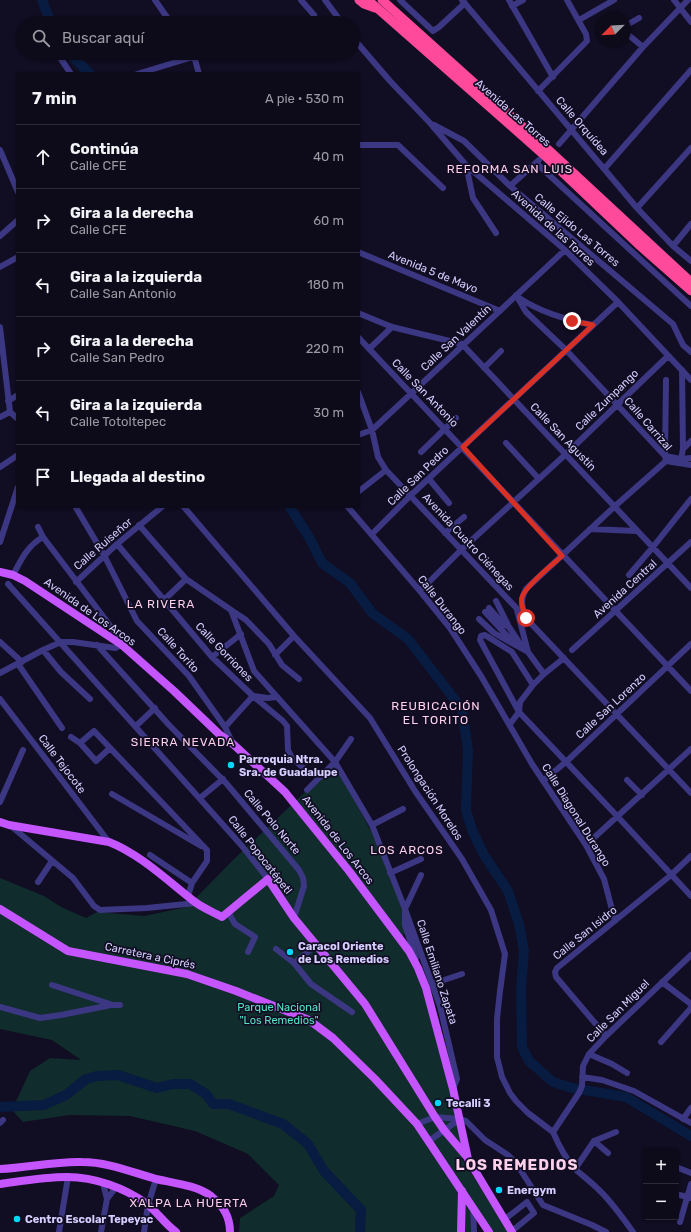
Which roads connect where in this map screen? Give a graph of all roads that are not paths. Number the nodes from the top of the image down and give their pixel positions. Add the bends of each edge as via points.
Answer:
1 (155, 0) edge
2 (301, 0) edge
3 (325, 0) edge
4 (359, 0) edge
5 (368, 0) edge
6 (382, 0) edge
7 (400, 0) edge
8 (509, 0) edge
9 (523, 0) edge
10 (568, 0) edge
11 (614, 0) edge
12 (674, 0) edge
13 (688, 0) edge
14 (464, 2) edge
15 (512, 6) junction
16 (680, 7) junction
17 (378, 9) junction
18 (166, 16) edge
19 (314, 16) edge
20 (337, 16) edge
21 (639, 18) dead end
22 (579, 20) junction
23 (691, 22) edge
24 (631, 23) edge
25 (631, 37) edge
26 (360, 46) edge
27 (643, 47) junction
28 (62, 60) edge
29 (176, 60) edge
30 (195, 60) edge
31 (691, 70) edge
32 (70, 72) edge
33 (143, 72) edge
34 (198, 72) edge
35 (552, 77) junction
36 (538, 91) junction
37 (430, 123) junction
38 (572, 130) junction
39 (559, 144) dead end
40 (360, 145) edge
41 (691, 148) edge
42 (0, 150) edge
43 (466, 166) junction
44 (605, 168) junction
45 (510, 186) junction
46 (16, 187) edge
47 (443, 188) dead end
48 (638, 208) junction
49 (16, 222) edge
50 (691, 224) edge
51 (496, 233) dead end
52 (0, 236) edge
53 (644, 244) junction
54 (673, 246) junction
55 (565, 250) junction
56 (360, 253) edge
57 (16, 259) edge
58 (691, 261) edge
59 (669, 266) junction
60 (0, 267) edge
61 (691, 277) edge
62 (691, 282) edge
63 (691, 291) edge
64 (516, 296) junction
65 (691, 298) edge
66 (618, 302) junction
67 (691, 306) edge
68 (500, 311) junction
69 (360, 314) edge
70 (593, 325) junction
71 (0, 327) edge
72 (392, 327) junction
73 (360, 339) edge
74 (462, 344) junction
75 (369, 349) junction
76 (566, 350) junction
77 (501, 352) dead end
78 (691, 352) edge
79 (668, 356) junction
80 (484, 368) junction
81 (682, 370) junction
82 (666, 380) dead end
83 (691, 380) edge
84 (411, 393) junction
85 (16, 397) edge
86 (360, 399) edge
87 (513, 399) junction
88 (16, 401) edge
89 (617, 404) junction
90 (9, 406) junction
91 (0, 417) edge
92 (16, 417) edge
93 (456, 418) dead end
94 (445, 429) junction
95 (372, 430) junction
96 (360, 434) edge
97 (691, 441) edge
98 (506, 443) dead end
99 (463, 447) junction
100 (682, 449) junction
101 (421, 452) dead end
102 (566, 454) junction
103 (16, 456) edge
104 (666, 458) junction
105 (691, 458) edge
106 (681, 459) junction
107 (691, 465) edge
108 (0, 467) edge
109 (386, 470) junction
110 (428, 479) junction
111 (538, 479) junction
112 (360, 490) edge
113 (16, 493) edge
114 (411, 496) junction
115 (691, 499) edge
116 (513, 502) junction
117 (449, 503) dead end
118 (614, 507) junction
119 (76, 508) edge
120 (160, 508) edge
121 (185, 508) edge
122 (349, 508) edge
123 (464, 517) dead end
124 (139, 525) junction
125 (38, 527) dead end
126 (590, 529) junction
127 (637, 531) junction
128 (445, 533) junction
129 (372, 534) junction
130 (43, 537) junction
131 (0, 542) edge
132 (691, 542) edge
133 (117, 544) junction
134 (653, 547) junction
135 (461, 550) junction
136 (104, 555) junction
137 (562, 556) junction
138 (668, 564) junction
139 (0, 572) edge
140 (13, 575) junction
141 (629, 575) dead end
142 (186, 579) junction
143 (76, 582) junction
144 (8, 584) dead end
145 (691, 588) edge
146 (420, 592) junction
147 (164, 600) junction
148 (496, 601) dead end
149 (517, 608) junction
150 (231, 610) junction
151 (616, 611) junction
152 (526, 618) junction
153 (479, 619) dead end
154 (509, 627) junction
155 (241, 634) junction
156 (294, 636) junction
157 (0, 642) edge
158 (60, 642) junction
159 (691, 644) edge
160 (97, 645) junction
161 (122, 645) junction
162 (516, 645) junction
163 (43, 650) junction
164 (525, 650) junction
165 (572, 650) dead end
166 (275, 655) junction
167 (212, 656) junction
168 (564, 658) junction
169 (20, 663) junction
170 (667, 666) junction
171 (0, 672) edge
172 (544, 674) junction
173 (299, 679) dead end
174 (533, 685) junction
175 (691, 691) edge
176 (253, 696) junction
177 (276, 697) junction
178 (0, 699) edge
179 (90, 699) dead end
180 (155, 708) junction
181 (519, 712) junction
182 (617, 714) junction
183 (510, 724) junction
184 (136, 726) junction
185 (225, 727) junction
186 (62, 728) dead end
187 (71, 737) dead end
188 (351, 739) dead end
189 (80, 743) junction
190 (233, 744) junction
191 (110, 748) junction
192 (691, 749) edge
193 (23, 750) dead end
194 (567, 761) junction
195 (335, 762) junction
196 (670, 770) junction
197 (309, 773) dead end
198 (223, 779) junction
199 (627, 780) dead end
200 (543, 782) junction
201 (306, 790) dead end
202 (691, 793) edge
203 (112, 794) dead end
204 (642, 795) junction
205 (200, 798) junction
206 (0, 802) edge
207 (402, 809) dead end
208 (618, 817) junction
209 (0, 822) edge
210 (372, 824) junction
211 (9, 825) junction
212 (109, 842) junction
213 (586, 845) junction
214 (207, 850) junction
215 (150, 855) dead end
216 (691, 856) edge
217 (421, 859) dead end
218 (52, 861) junction
219 (390, 873) junction
220 (421, 875) dead end
221 (672, 875) junction
222 (268, 879) junction
223 (38, 882) dead end
224 (192, 883) junction
225 (188, 896) junction
226 (691, 896) edge
227 (196, 903) junction
228 (404, 908) junction
229 (0, 909) edge
230 (225, 915) junction
231 (294, 918) junction
232 (615, 921) junction
233 (316, 945) junction
234 (276, 949) dead end
235 (248, 952) dead end
236 (691, 955) edge
237 (294, 963) junction
238 (418, 968) junction
239 (462, 974) dead end
240 (662, 982) junction
241 (52, 984) dead end
242 (432, 984) junction
243 (111, 1004) junction
244 (691, 1004) edge
245 (120, 1005) dead end
246 (0, 1007) edge
247 (691, 1008) edge
248 (352, 1012) dead end
249 (606, 1036) junction
250 (661, 1042) dead end
251 (589, 1054) junction
252 (627, 1073) dead end
253 (582, 1077) junction
254 (453, 1089) junction
255 (691, 1108) edge
256 (435, 1117) junction
257 (460, 1119) junction
258 (683, 1119) junction
259 (691, 1123) edge
260 (416, 1124) junction
261 (444, 1130) junction
262 (553, 1132) junction
263 (616, 1132) dead end
264 (429, 1141) junction
265 (594, 1141) junction
266 (608, 1153) dead end
267 (468, 1159) junction
268 (679, 1168) edge
269 (0, 1169) edge
270 (575, 1169) junction
271 (691, 1173) edge
272 (68, 1177) junction
273 (156, 1179) junction
274 (103, 1182) junction
275 (0, 1184) edge
276 (691, 1184) edge
277 (116, 1187) junction
278 (462, 1191) junction
279 (679, 1195) edge
280 (689, 1197) edge
281 (106, 1199) junction
282 (148, 1205) junction
283 (473, 1207) junction
284 (505, 1219) junction
285 (680, 1222) dead end
286 (174, 1231) edge
287 (59, 1232) edge
288 (101, 1232) edge
289 (144, 1232) edge
290 (230, 1232) edge
291 (461, 1232) edge
292 (474, 1232) edge
293 (489, 1232) edge
294 (512, 1232) edge
295 (606, 1232) edge
296 (633, 1232) edge

1 - 18 street
2 - 19 street
3 - 20 street
4 - 17 highway
5 - 17 highway, Avenida Las Torres
6 - 53 highway, Avenida Las Torres via 551,152
7 - 14 street via 433,31
8 - 15 street
9 - 15 street
10 - 22 street
11 - 22 street
12 - 16 street
13 - 16 street
14 - 36 street, Calle Orquídea
15 - 35 street
16 - 23 street
16 - 27 street
17 - 53 highway, Avenida Las Torres
21 - 24 street
22 - 35 street via 587,41
25 - 27 street
26 - 37 street, Avenida de las Torres
27 - 38 street
28 - 32 street
29 - 33 street
30 - 34 street
31 - 44 street
35 - 36 street
36 - 38 street, Calle Orquídea
37 - 43 street, Avenida de las Torres
37 - 45 street, Calle Ejido Las Torres via 464,141
38 - 39 street
38 - 44 street, Calle Orquídea
40 - 47 street via 398,145
41 - 48 street
42 - 46 street
43 - 51 street via 473,198
43 - 55 street, Avenida de las Torres
44 - 48 street, Calle Orquídea
45 - 67 street via 537,162
45 - 78 street, Calle Ejido Las Torres via 673,324 683,345
48 - 54 street, Calle Orquídea
49 - 52 street
50 - 54 street
53 - 59 highway
53 - 61 highway via 662,250
53 - 65 highway via 654,265
54 - 58 street, Calle Orquídea
55 - 64 street, Calle San Valentín
55 - 66 street, Avenida de las Torres
56 - 68 street, Avenida 5 de Mayo
57 - 60 street
59 - 62 highway
59 - 63 highway
64 - 68 street, Calle San Valentín
64 - 70 street via 552,315
64 - 76 street, Calle Carrizal via 526,312
66 - 70 street, Calle San Pedro
66 - 79 street, Avenida de las Torres
68 - 74 street, Calle San Valentín
69 - 72 street
70 - 76 street, Calle San Pedro
71 - 90 street
72 - 74 street
72 - 75 street
73 - 75 street, Calle San Antonio
74 - 80 street, Calle San Agustín
74 - 84 street, Calle San Valentín
75 - 84 street, Calle San Antonio
76 - 87 street, Calle San Pedro
76 - 89 street, Calle Carrizal
77 - 80 street
79 - 81 street, Avenida de las Torres
79 - 89 street, Calle Zumpango
80 - 87 street, Calle San Agustín
81 - 83 street, Avenida de las Torres
81 - 100 street
82 - 104 street
84 - 94 street, Calle San Antonio
84 - 95 street, Calle San Valentín
85 - 90 street
86 - 95 street, Avenida Cuatro Ciénegas
87 - 99 street, Calle San Pedro
87 - 102 street, Calle San Agustín
88 - 90 street
89 - 102 street, Calle Zumpango
89 - 104 street, Calle Carrizal
90 - 91 street
90 - 92 street
93 - 94 street
94 - 99 street, Calle San Antonio
94 - 101 street
95 - 96 street, Calle San Valentín
95 - 109 street, Avenida Cuatro Ciénegas via 378,458
97 - 100 street
98 - 111 street
99 - 110 street, Calle San Pedro
99 - 116 street, Calle San Antonio
100 - 106 street
102 - 111 street, Calle Zumpango
102 - 118 street, Calle San Agustín
103 - 108 street
104 - 106 street
104 - 107 street
104 - 118 street
105 - 106 street
109 - 112 street
109 - 114 street, Avenida Cuatro Ciénegas
110 - 114 street, Calle San Pedro
110 - 117 street
111 - 116 street, Calle Zumpango
113 - 131 street
114 - 128 street, Avenida Cuatro Ciénegas
114 - 129 street, Calle San Pedro
115 - 134 street
116 - 135 street, Calle Zumpango
116 - 137 street, Calle San Antonio
118 - 126 street
118 - 127 street, Calle San Agustín
119 - 136 street, Calle Torito
120 - 124 street, Calle Ruiseñor
121 - 156 street, Prolongación Morelos
122 - 129 street, Calle Durango
123 - 128 street
124 - 133 street, Calle Ruiseñor
124 - 142 street
125 - 130 street
126 - 127 street
126 - 137 street
127 - 134 street, Calle San Agustín
128 - 135 street, Avenida Cuatro Ciénegas
129 - 146 street, Calle Durango
130 - 140 street via 27,550
130 - 143 street
132 - 138 street, Avenida Central
133 - 136 street, Calle Ruiseñor
133 - 147 street, Calle Gorriones
134 - 138 street, Calle San Agustín
134 - 141 street
135 - 146 street, Calle Zumpango
135 - 149 street, Avenida Cuatro Ciénegas
136 - 143 street, Calle Ruiseñor
136 - 185 street, Calle Torito via 137,621 189,676
137 - 151 street, Calle San Antonio
137 - 152 street via 526,589 522,597 522,607
138 - 145 street, Calle San Agustín
138 - 151 street, Avenida Central
139 - 140 main road, Avenida de Los Arcos
140 - 161 main road, Avenida de Los Arcos
142 - 147 street
142 - 150 street
143 - 161 street via 118,636
144 - 158 street, Calle Popocatépetl
146 - 183 street, Calle Durango via 454,634
147 - 167 street, Calle Gorriones
148 - 154 street
149 - 152 street, Avenida Cuatro Ciénegas
149 - 164 street
150 - 155 street, Calle Emiliano Zapata
150 - 166 street via 246,620 269,644
151 - 165 street, Avenida Central
151 - 170 street, Calle San Antonio
152 - 168 street, Avenida Cuatro Ciénegas
153 - 162 street via 494,633
154 - 162 street via 487,610
154 - 164 street
155 - 167 street
155 - 177 street, Calle Emiliano Zapata via 254,671
156 - 166 street
156 - 262 street, Prolongación Morelos via 370,718 462,860 491,910 505,954 497,1019 497,1057 502,1077 516,1101
157 - 169 street
158 - 160 street
158 - 163 street
158 - 184 street, Calle Popocatépetl
159 - 170 street, Calle San Lorenzo
160 - 161 street via 115,648
160 - 180 street, Calle Polo Norte
161 - 190 main road, Avenida de Los Arcos
162 - 164 street
163 - 169 street
163 - 179 street via 61,672
164 - 172 street
166 - 173 street via 282,665
167 - 176 street, Calle Gorriones
168 - 172 street
168 - 182 street, Avenida Cuatro Ciénegas
169 - 171 street
169 - 186 street
170 - 175 street, Calle San Antonio
170 - 182 street, Calle San Lorenzo
172 - 174 street
174 - 181 street via 520,702
174 - 181 street via 512,652 484,635 481,636 480,640
176 - 177 street
176 - 185 street
176 - 197 street, Calle Gorriones via 287,726 288,750 292,758
177 - 195 street, Calle Emiliano Zapata
178 - 212 street, Calle Tejocote
180 - 184 street
180 - 198 street, Calle Polo Norte
181 - 183 street
181 - 194 street
182 - 194 street, Calle San Lorenzo
182 - 196 street, Avenida Cuatro Ciénegas
183 - 200 street, Calle Diagonal Durango
184 - 205 street, Calle Popocatépetl
185 - 190 street, Calle Torito
187 - 189 street
188 - 195 street
189 - 191 street via 94,731
189 - 191 street via 96,761
190 - 238 main road, Avenida de Los Arcos via 290,798 349,871
191 - 214 street
192 - 196 street
193 - 206 street
194 - 200 street, Calle San Lorenzo
194 - 208 street
195 - 201 street
195 - 210 street, Calle Emiliano Zapata
196 - 202 street, Avenida Cuatro Ciénegas
196 - 204 street
198 - 205 street
198 - 231 street, Calle Polo Norte via 299,870 304,886
199 - 204 street
200 - 213 street, Calle Diagonal Durango
203 - 214 street
204 - 208 street
205 - 222 street, Calle Popocatépetl
207 - 210 street
208 - 213 street
208 - 221 street
209 - 211 main road
210 - 219 street, Calle Emiliano Zapata
211 - 212 main road
211 - 218 street
212 - 225 main road via 121,847
213 - 232 street, Calle Diagonal Durango via 604,879
214 - 224 street via 207,862
215 - 224 street
216 - 221 street, Calle San Isidro
217 - 219 street
218 - 223 street
218 - 227 street via 73,878 94,906 100,910
219 - 228 street, Calle Emiliano Zapata
220 - 228 street
221 - 226 street
221 - 232 street, Calle San Isidro
222 - 230 main road
222 - 231 main road, Calle Popocatépetl
224 - 225 street
225 - 227 main road
227 - 230 main road
228 - 238 street, Calle Emiliano Zapata
228 - 242 street, Calle Emiliano Zapata
229 - 260 main road, Carretera a Ciprés via 68,951 187,974 309,1020 333,1038
230 - 235 street via 255,937
231 - 233 main road, Calle Popocatépetl
232 - 249 street, Calle San Isidro via 555,972 556,978
233 - 237 street
233 - 256 main road, Calle Popocatépetl via 365,1004
234 - 237 street
236 - 240 street, Calle San Miguel
237 - 248 street via 311,984
238 - 254 main road, Avenida de Los Arcos via 426,988
239 - 242 street
240 - 244 street
240 - 249 street, Calle San Miguel
241 - 243 street
242 - 254 street, Calle Emiliano Zapata via 440,1006 457,1079
243 - 245 street
243 - 246 street via 40,1018
247 - 250 street
249 - 251 street, Calle San Miguel
251 - 252 street
251 - 253 street, Calle San Miguel via 583,1066
253 - 258 street via 602,1080 634,1092
253 - 262 street, Calle San Miguel via 579,1093
254 - 257 main road, Avenida de Los Arcos
255 - 258 street
256 - 257 street
256 - 260 street
256 - 261 main road, Calle Popocatépetl
257 - 261 street
257 - 267 main road, Avenida de Los Arcos
257 - 295 street via 466,1121 485,1140 516,1163 542,1205
258 - 259 street
260 - 264 main road, Carretera a Ciprés
261 - 264 street
261 - 267 main road, Calle Popocatépetl
262 - 270 street via 560,1149
263 - 265 street
264 - 278 main road, Carretera a Ciprés
265 - 266 street
265 - 270 street
267 - 284 main road, Avenida de Los Arcos
268 - 271 street
269 - 273 main road via 82,1162 111,1165
270 - 296 street via 598,1188
272 - 274 main road
272 - 275 main road
272 - 287 street
273 - 282 street
273 - 290 main road via 188,1186 209,1195 228,1216
274 - 277 main road
274 - 281 street
276 - 280 street
277 - 281 street
277 - 282 main road
278 - 283 main road
278 - 291 main road
279 - 280 street
280 - 285 street
281 - 288 street
282 - 286 main road
282 - 289 street
283 - 292 street
283 - 293 main road
284 - 294 main road, Avenida de Los Arcos
284 - 294 street via 527,1202 534,1214

